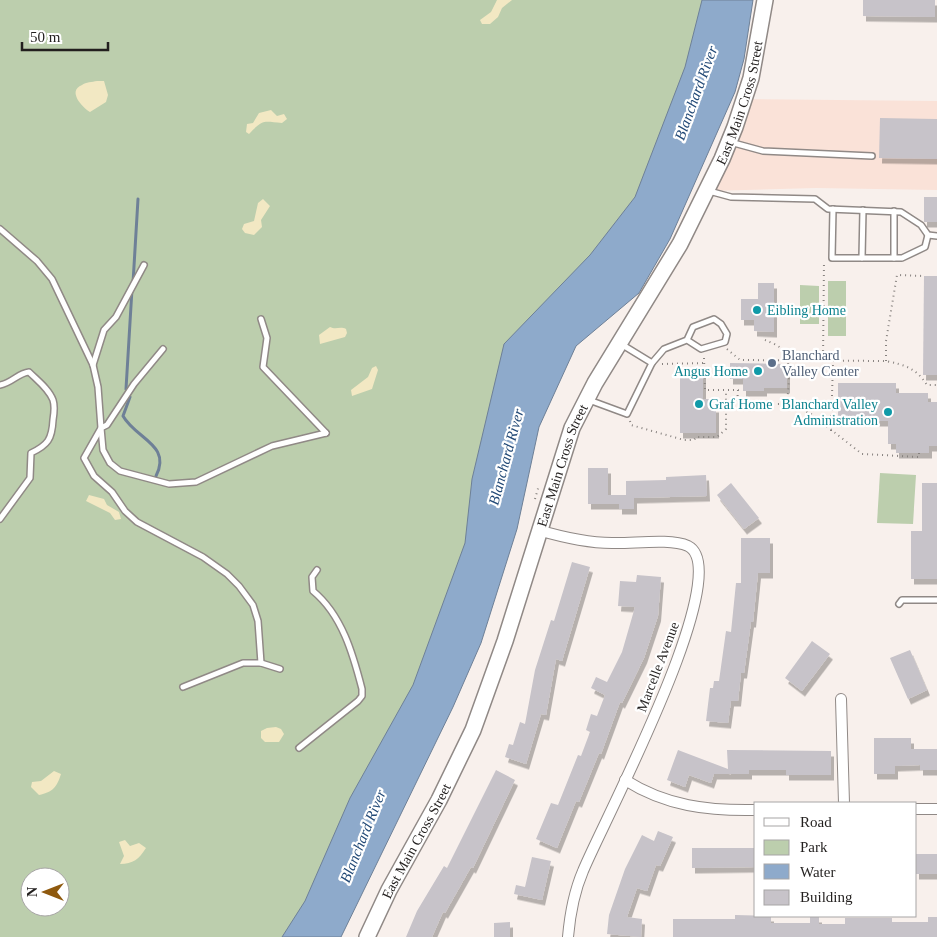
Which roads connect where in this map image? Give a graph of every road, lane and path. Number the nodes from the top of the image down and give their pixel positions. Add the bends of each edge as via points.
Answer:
1 (765, 0) edge
2 (730, 142) junction
3 (872, 156) dead end
4 (708, 190) junction
5 (833, 209) junction
6 (863, 210) junction
7 (894, 211) junction
8 (0, 229) edge
9 (928, 235) junction
10 (937, 236) edge
11 (832, 258) junction
12 (862, 258) junction
13 (894, 258) junction
14 (144, 265) dead end
15 (924, 276) dead end
16 (261, 319) dead end
17 (686, 340) junction
18 (765, 340) dead end
19 (620, 343) junction
20 (720, 344) junction
21 (704, 348) junction
22 (164, 349) dead end
23 (788, 360) junction
24 (823, 361) junction
25 (833, 361) junction
26 (886, 361) junction
27 (652, 362) junction
28 (704, 363) junction
29 (93, 365) junction
30 (0, 384) edge
31 (937, 385) edge
32 (726, 390) junction
33 (586, 399) junction
34 (786, 404) junction
35 (627, 414) junction
36 (101, 428) junction
37 (831, 431) junction
38 (919, 453) dead end
39 (0, 518) edge
40 (538, 530) junction
41 (317, 570) dead end
42 (937, 600) edge
43 (899, 604) dead end
44 (261, 663) junction
45 (280, 669) dead end
46 (183, 687) dead end
47 (841, 699) dead end
48 (299, 748) dead end
49 (625, 780) junction
50 (844, 802) edge
51 (937, 808) edge
52 (917, 809) edge
53 (754, 810) edge
54 (367, 937) edge
55 (568, 937) edge

1 - 2 main road, East Main Cross Street via 751,78
2 - 3 lane via 763,151
2 - 4 main road, East Main Cross Street
4 - 5 lane via 731,197 815,199
4 - 19 main road, East Main Cross Street
5 - 6 lane
5 - 11 lane
6 - 7 lane
6 - 12 lane
7 - 9 lane via 921,225
7 - 13 lane
8 - 29 lane via 37,260 52,279
9 - 10 lane
9 - 13 lane via 926,247 902,258
11 - 12 lane
11 - 24 path via 824,261
12 - 13 lane
14 - 29 lane via 116,317 104,330
15 - 26 path via 897,275 886,341
16 - 36 lane via 267,338 263,366 326,433 272,446 196,482 169,484 120,471 110,464 103,450
17 - 20 lane via 693,327 714,319 727,334 725,342
17 - 21 lane
17 - 27 lane via 664,349
18 - 23 path via 785,352
19 - 27 lane
19 - 33 main road, East Main Cross Street
20 - 21 lane
20 - 23 path via 740,360
21 - 28 path
22 - 36 lane via 134,384 107,425
23 - 24 path
23 - 34 path
24 - 25 path
25 - 26 path
25 - 37 path
26 - 31 path via 908,366 919,373 927,385
27 - 28 path via 666,365
27 - 35 lane
28 - 32 path via 705,390
29 - 36 lane
30 - 39 lane via 9,383 22,372 29,372 46,389 54,409 52,437 43,448 31,453 30,478
32 - 34 path via 738,390 737,404
32 - 35 path via 726,430 717,437 684,440 631,425
33 - 35 lane
33 - 40 main road, East Main Cross Street via 562,452
34 - 37 path via 811,414
36 - 44 lane via 84,458 94,476 137,522 203,556 239,586 253,605 258,621
37 - 38 path via 862,454 919,457
40 - 49 street, Marcelle Avenue via 595,542 686,545 698,561 686,640
40 - 54 main road, East Main Cross Street via 472,730
41 - 48 lane via 312,577 313,592 327,605 347,641 362,696
42 - 43 lane via 902,600
44 - 45 lane
44 - 46 lane via 242,663
47 - 50 street
49 - 53 street via 644,792 676,804
49 - 55 street, Marcelle Avenue via 576,889
51 - 52 street

